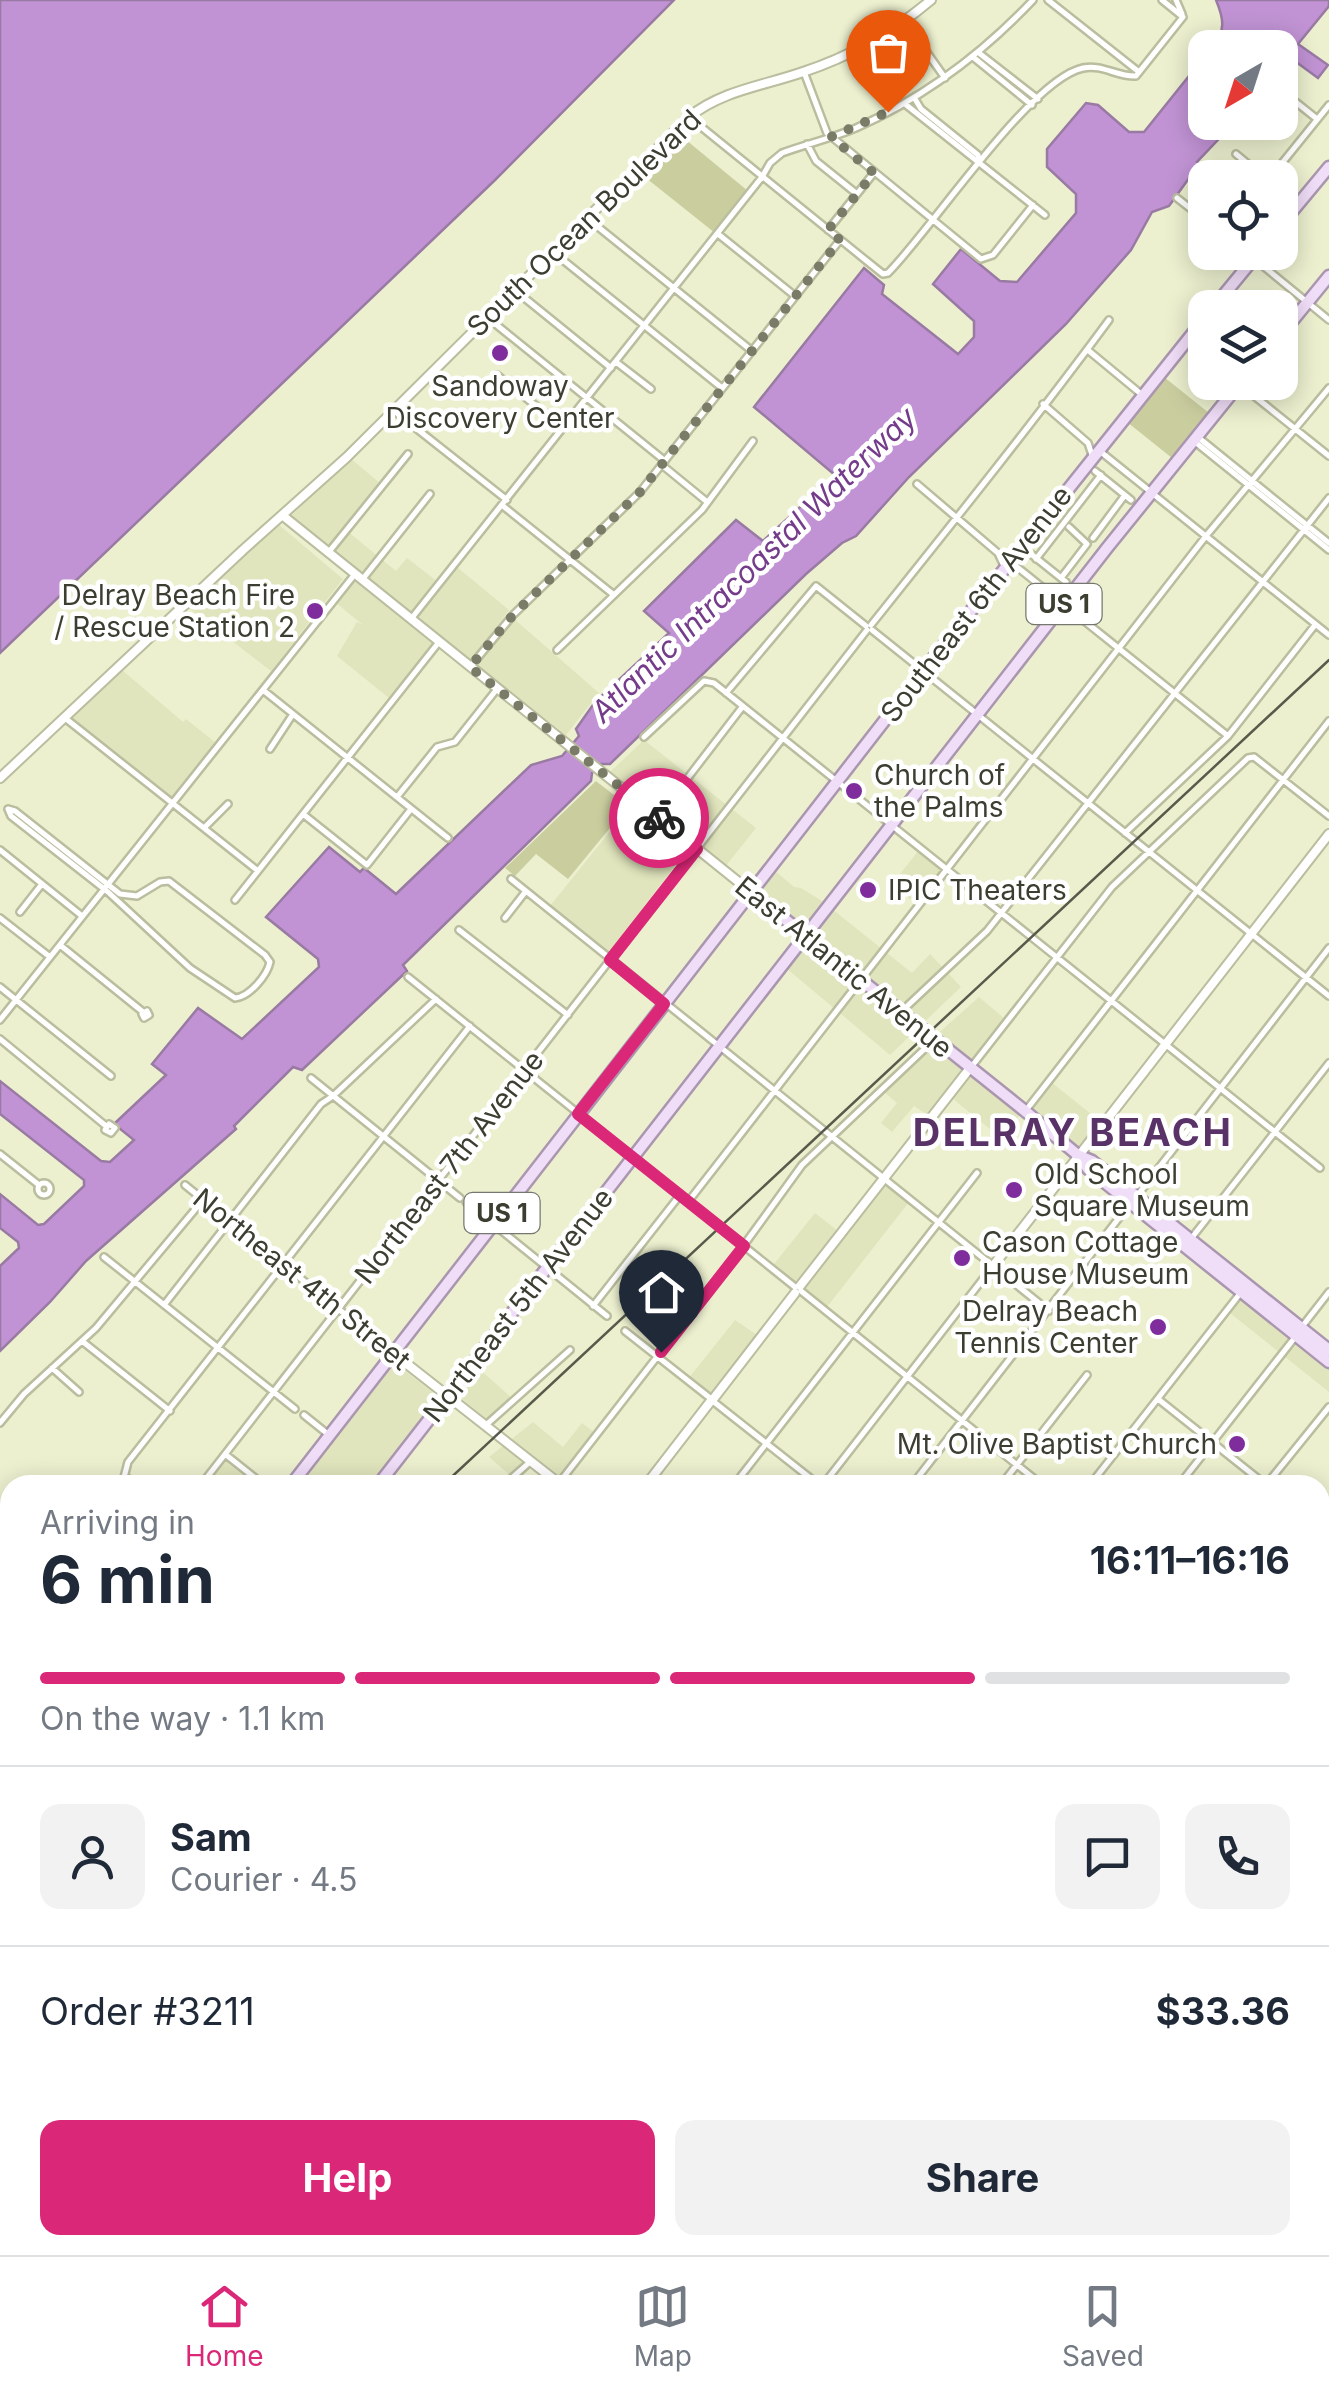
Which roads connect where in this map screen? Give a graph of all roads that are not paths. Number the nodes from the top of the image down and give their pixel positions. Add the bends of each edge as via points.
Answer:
1 (931, 0) edge
2 (1033, 0) edge
3 (1048, 0) edge
4 (1162, 0) edge
5 (1176, 0) edge
6 (1183, 17) junction
7 (904, 20) junction
8 (976, 55) junction
9 (804, 72) junction
10 (1140, 72) junction
11 (945, 78) junction
12 (915, 98) junction
13 (1035, 102) junction
14 (906, 104) junction
15 (1298, 104) edge
16 (1329, 105) edge
17 (689, 118) junction
18 (1318, 120) junction
19 (823, 126) junction
20 (844, 132) junction
21 (831, 137) junction
22 (820, 140) junction
23 (807, 144) junction
24 (842, 146) junction
25 (1236, 154) dead end
26 (1244, 160) edge
27 (1283, 160) edge
28 (978, 162) junction
29 (1329, 167) edge
30 (874, 173) junction
31 (762, 177) junction
32 (857, 194) junction
33 (1177, 198) dead end
34 (1032, 205) junction
35 (1298, 205) edge
36 (1188, 207) edge
37 (1045, 215) dead end
38 (587, 218) junction
39 (932, 219) junction
40 (828, 230) junction
41 (718, 234) junction
42 (840, 240) junction
43 (553, 252) junction
44 (1269, 270) edge
45 (1329, 276) edge
46 (674, 288) junction
47 (515, 290) junction
48 (795, 296) junction
49 (1307, 303) junction
50 (1298, 314) edge
51 (487, 318) junction
52 (1109, 320) dead end
53 (1329, 320) edge
54 (645, 326) junction
55 (1188, 338) edge
56 (1186, 340) joint
57 (752, 351) junction
58 (1089, 351) junction
59 (614, 365) junction
60 (497, 375) dead end
61 (722, 388) junction
62 (1329, 388) edge
63 (651, 390) dead end
64 (1142, 394) junction
65 (587, 398) junction
66 (1226, 400) edge
67 (1260, 400) edge
68 (1043, 404) junction
69 (394, 410) junction
70 (564, 428) junction
71 (1295, 429) junction
72 (1196, 438) junction
73 (753, 441) dead end
74 (1095, 452) junction
75 (408, 454) dead end
76 (1329, 456) edge
77 (663, 463) junction
78 (1250, 483) junction
79 (917, 484) dead end
80 (1152, 492) junction
81 (430, 494) dead end
82 (1329, 498) edge
83 (706, 501) junction
84 (504, 502) junction
85 (1053, 505) junction
86 (282, 515) junction
87 (956, 516) junction
88 (1068, 517) junction
89 (1070, 527) dead end
90 (1305, 527) junction
91 (1206, 536) junction
92 (1089, 539) junction
93 (1329, 546) edge
94 (1108, 548) junction
95 (328, 554) junction
96 (570, 560) junction
97 (1007, 565) junction
98 (358, 577) junction
99 (1261, 580) junction
100 (614, 595) junction
101 (1064, 604) junction
102 (411, 620) junction
103 (1316, 624) junction
104 (869, 628) junction
105 (1329, 635) edge
106 (439, 642) junction
107 (1120, 648) junction
108 (556, 650) dead end
109 (470, 667) junction
110 (923, 671) junction
111 (497, 688) junction
112 (262, 690) junction
113 (726, 692) junction
114 (1174, 692) junction
115 (743, 706) junction
116 (293, 714) junction
117 (978, 715) junction
118 (66, 718) junction
119 (1329, 721) edge
120 (1228, 736) junction
121 (644, 737) dead end
122 (783, 738) junction
123 (270, 749) dead end
124 (347, 758) junction
125 (1033, 760) junction
126 (0, 778) edge
127 (1283, 780) junction
128 (837, 782) junction
129 (397, 797) junction
130 (0, 803) edge
131 (172, 803) junction
132 (1088, 803) junction
133 (228, 804) dead end
134 (412, 809) junction
135 (302, 814) junction
136 (1329, 816) edge
137 (658, 817) junction
138 (892, 826) junction
139 (204, 828) junction
140 (647, 831) dead end
141 (1125, 833) junction
142 (1329, 834) edge
143 (448, 838) dead end
144 (697, 849) junction
145 (1148, 852) junction
146 (2, 855) edge
147 (947, 870) junction
148 (258, 871) junction
149 (512, 879) dead end
150 (42, 884) junction
151 (106, 887) junction
152 (1197, 890) junction
153 (526, 891) junction
154 (751, 892) junction
155 (137, 896) junction
156 (235, 900) dead end
157 (20, 912) dead end
158 (131, 913) junction
159 (1001, 914) junction
160 (82, 916) junction
161 (0, 918) edge
162 (505, 918) dead end
163 (459, 930) dead end
164 (1252, 934) junction
165 (806, 937) junction
166 (60, 945) junction
167 (1329, 948) edge
168 (50, 957) junction
169 (1056, 958) junction
170 (610, 960) junction
171 (408, 977) dead end
172 (1306, 978) junction
173 (861, 980) junction
174 (0, 987) edge
175 (1329, 996) edge
176 (436, 999) junction
177 (16, 1000) junction
178 (1111, 1001) junction
179 (664, 1004) junction
180 (143, 1012) dead end
181 (901, 1012) junction
182 (568, 1015) junction
183 (0, 1020) edge
184 (470, 1026) junction
185 (0, 1039) edge
186 (935, 1039) junction
187 (1165, 1045) junction
188 (719, 1048) junction
189 (1329, 1063) edge
190 (970, 1068) junction
191 (525, 1070) junction
192 (111, 1076) dead end
193 (310, 1078) dead end
194 (1220, 1089) junction
195 (774, 1091) junction
196 (333, 1096) junction
197 (1025, 1111) junction
198 (578, 1114) junction
199 (106, 1126) dead end
200 (1276, 1133) junction
201 (384, 1136) junction
202 (832, 1137) junction
203 (0, 1154) edge
204 (1079, 1156) junction
205 (634, 1158) junction
206 (1320, 1168) dead end
207 (977, 1173) dead end
208 (884, 1179) junction
209 (438, 1181) junction
210 (39, 1185) dead end
211 (185, 1185) dead end
212 (680, 1195) junction
213 (1134, 1199) junction
214 (203, 1200) junction
215 (688, 1202) junction
216 (228, 1220) junction
217 (939, 1222) junction
218 (494, 1224) junction
219 (1188, 1243) junction
220 (744, 1246) junction
221 (104, 1257) dead end
222 (283, 1264) junction
223 (993, 1266) junction
224 (547, 1268) junction
225 (136, 1283) junction
226 (1244, 1288) junction
227 (798, 1289) junction
228 (1329, 1292) edge
229 (164, 1304) junction
230 (593, 1306) junction
231 (339, 1308) junction
232 (1048, 1311) junction
233 (606, 1316) dead end
234 (625, 1331) dead end
235 (1299, 1332) junction
236 (853, 1333) junction
237 (81, 1340) junction
238 (219, 1348) junction
239 (570, 1350) dead end
240 (1329, 1350) edge
241 (393, 1353) junction
242 (657, 1356) junction
243 (1329, 1362) edge
244 (52, 1368) junction
245 (1087, 1376) dead end
246 (907, 1377) junction
247 (79, 1392) dead end
248 (274, 1392) junction
249 (448, 1396) junction
250 (1158, 1398) junction
251 (712, 1400) junction
252 (1329, 1407) edge
253 (295, 1409) dead end
254 (170, 1411) junction
255 (304, 1415) dead end
256 (962, 1421) junction
257 (0, 1423) edge
258 (486, 1425) junction
259 (329, 1435) junction
260 (1212, 1442) junction
261 (766, 1444) junction
262 (225, 1454) junction
263 (530, 1460) junction
264 (1017, 1465) junction
265 (125, 1475) edge
266 (209, 1475) edge
267 (251, 1475) edge
268 (299, 1475) edge
269 (386, 1475) edge
270 (514, 1475) edge
271 (549, 1475) edge
272 (567, 1475) edge
273 (654, 1475) edge
274 (742, 1475) edge
275 (808, 1475) edge
276 (829, 1475) edge
277 (920, 1475) edge
278 (1009, 1475) edge
279 (1030, 1475) edge
280 (1098, 1475) edge
281 (1187, 1475) edge
282 (1253, 1475) edge
283 (1274, 1475) edge

1 - 7 main road, South Ocean Boulevard
2 - 8 street
3 - 10 street
4 - 6 street
5 - 6 street
6 - 10 street
7 - 9 main road, South Ocean Boulevard
7 - 11 street
8 - 11 street
8 - 13 street
9 - 17 main road, South Ocean Boulevard via 736,91
9 - 19 street
10 - 13 street via 1131,77 1104,67 1081,68
11 - 12 street
12 - 14 street
12 - 28 street
13 - 28 street
14 - 20 street
14 - 28 street
15 - 18 street
16 - 18 street
17 - 31 street
17 - 38 main road, South Ocean Boulevard
18 - 27 street
19 - 21 street
19 - 22 street
20 - 21 street
20 - 24 street
21 - 22 street
21 - 24 street
22 - 23 street
23 - 31 street via 778,156
23 - 32 street via 816,161
24 - 30 street
25 - 26 street
28 - 34 street
28 - 39 street
29 - 35 main road
30 - 32 street
30 - 39 street
31 - 40 street
31 - 41 street
32 - 40 street
33 - 36 street
34 - 37 street
34 - 39 street via 993,256 981,259
38 - 43 main road, South Ocean Boulevard
38 - 46 street
39 - 42 street via 888,274
40 - 42 street
41 - 46 street
41 - 48 street
42 - 48 street
43 - 47 main road, South Ocean Boulevard
43 - 54 street
44 - 49 street
45 - 49 main road
46 - 54 street
46 - 57 street
47 - 51 main road, South Ocean Boulevard
47 - 59 street
48 - 57 street
49 - 50 main road
49 - 53 street
51 - 65 street
51 - 69 main road, South Ocean Boulevard
52 - 58 street, Northeast 7th Avenue
54 - 59 street
54 - 61 street
55 - 56 main road, Southeast 6th Avenue / US 1
56 - 64 main road, Southeast 6th Avenue / US 1
57 - 61 street
58 - 64 street
58 - 68 street, Northeast 7th Avenue
59 - 63 street
59 - 65 street
60 - 70 street
61 - 77 street
62 - 71 street
64 - 74 main road, Southeast 6th Avenue / US 1
65 - 70 street
65 - 77 street
66 - 72 main road, US 1
67 - 71 street
68 - 74 street
68 - 87 street, Northeast 7th Avenue
69 - 84 street
69 - 86 main road, South Ocean Boulevard
70 - 84 street
71 - 76 street
71 - 78 street
72 - 78 street
72 - 80 main road, US 1
73 - 83 street
74 - 80 street
74 - 85 main road, Southeast 6th Avenue / US 1
75 - 95 street
77 - 83 street
77 - 96 street
78 - 90 street
78 - 91 street
79 - 87 street
80 - 91 street
80 - 94 main road, US 1
81 - 98 street
82 - 90 street
83 - 100 street
84 - 96 street
84 - 102 street
85 - 88 street
85 - 97 main road, Southeast 6th Avenue / US 1
86 - 95 main road, East Atlantic Avenue
86 - 118 main road, South Ocean Boulevard
87 - 97 street
87 - 104 street, Northeast 7th Avenue
88 - 92 street via 1034,556 1063,580
88 - 92 street via 1098,473 1128,497
89 - 92 street
90 - 93 street
90 - 99 street
91 - 99 street
91 - 107 street
92 - 94 street
94 - 101 main road, US 1
95 - 98 main road, East Atlantic Avenue
96 - 100 street
96 - 109 street
97 - 101 street
97 - 110 main road, Southeast 6th Avenue / US 1
98 - 102 main road, East Atlantic Avenue
98 - 112 street
99 - 103 street
99 - 114 street
100 - 108 street
101 - 107 street
101 - 117 main road, US 1
102 - 106 main road, East Atlantic Avenue
103 - 105 street
103 - 120 street
104 - 110 street
104 - 113 street via 816,586
104 - 122 street, Northeast 7th Avenue
106 - 109 main road, East Atlantic Avenue
106 - 124 street
107 - 114 street
107 - 125 street
109 - 111 main road, East Atlantic Avenue
110 - 117 street
110 - 128 main road, Southeast 6th Avenue / US 1
111 - 129 street via 455,742 437,746
111 - 137 main road, East Atlantic Avenue
112 - 116 street
112 - 131 street
113 - 115 street
113 - 121 street via 704,681
114 - 120 street
114 - 132 street
115 - 122 street
115 - 137 street
116 - 123 street
116 - 124 street
117 - 125 street
117 - 138 main road, US 1
118 - 126 main road, South Ocean Boulevard
118 - 131 street
119 - 127 street
120 - 141 street
122 - 128 street
122 - 144 street, Northeast 7th Avenue
124 - 129 street
124 - 135 street
125 - 132 street
125 - 147 street
127 - 136 street
127 - 145 street via 1248,758
127 - 152 street
128 - 138 street
128 - 154 main road, Southeast 6th Avenue / US 1
129 - 134 street
130 - 151 street
131 - 139 street
131 - 151 street
132 - 141 street
132 - 159 street
133 - 139 street
134 - 135 street via 367,866
134 - 143 street
135 - 148 street
137 - 140 street
137 - 144 main road, East Atlantic Avenue
138 - 147 street
138 - 165 main road, US 1
139 - 148 street
141 - 145 street
142 - 164 main road
144 - 154 main road, East Atlantic Avenue
144 - 170 street, Northeast 7th Avenue
145 - 152 street
145 - 169 street
146 - 150 street
147 - 159 street
147 - 173 street
148 - 156 street
149 - 153 street
150 - 157 street
150 - 160 street
151 - 155 street
151 - 158 street
151 - 160 street
152 - 164 street
152 - 178 street
153 - 162 street
153 - 170 street
154 - 165 main road, East Atlantic Avenue
154 - 179 main road, US 1
155 - 158 street
155 - 158 street via 169,881 265,955 268,970 250,992 235,998 173,954
159 - 169 street
159 - 181 street
160 - 166 street
161 - 168 street
163 - 182 street
164 - 172 street
164 - 187 main road
165 - 173 main road, East Atlantic Avenue
165 - 188 main road, Northeast 5th Avenue / US 1
166 - 168 street
166 - 180 street
167 - 172 street
168 - 177 street
169 - 178 street
169 - 190 street
170 - 179 street
170 - 182 street, Northeast 7th Avenue
171 - 176 street
172 - 175 street
172 - 194 street
173 - 181 main road, East Atlantic Avenue
173 - 195 street
174 - 177 street
176 - 184 street
176 - 196 street
177 - 183 street
177 - 192 street
178 - 187 street
178 - 197 street
179 - 188 street
179 - 198 main road, US 1
181 - 186 main road, East Atlantic Avenue
182 - 191 street, Northeast 7th Avenue
184 - 191 street
184 - 201 street
185 - 199 street
186 - 190 main road, East Atlantic Avenue
186 - 202 street
187 - 194 street
187 - 204 main road
188 - 195 street
188 - 205 main road, Northeast 5th Avenue / US 1
189 - 200 street
190 - 197 main road, East Atlantic Avenue
190 - 208 main road
191 - 198 street
191 - 209 street, Northeast 7th Avenue
193 - 196 street
194 - 200 street
194 - 213 street
195 - 202 street
195 - 215 street
196 - 201 street
196 - 216 street
197 - 204 main road, East Atlantic Avenue
198 - 205 street
198 - 218 main road, US 1
200 - 206 street
200 - 219 street
201 - 209 street
201 - 222 street
202 - 208 street
202 - 220 street via 802,1165
203 - 210 street
204 - 213 main road, East Atlantic Avenue
204 - 223 main road
205 - 212 street
205 - 224 main road, Northeast 5th Avenue / US 1
207 - 217 street
208 - 217 street
208 - 227 main road
209 - 218 street
209 - 231 street, Northeast 7th Avenue
211 - 214 street, Northeast 4th Street
212 - 215 street
212 - 230 street
213 - 219 main road, East Atlantic Avenue
213 - 232 street
214 - 216 street, Northeast 4th Street
214 - 225 street
215 - 220 street
216 - 222 street, Northeast 4th Street
216 - 229 street
217 - 223 street
217 - 236 street
218 - 224 street
218 - 241 main road, US 1
219 - 226 main road, East Atlantic Avenue
220 - 227 street
220 - 242 street
221 - 225 street
222 - 231 street, Northeast 4th Street
222 - 238 street
223 - 232 street
223 - 246 street
224 - 230 street
224 - 249 main road, Northeast 5th Avenue / US 1
225 - 229 street
225 - 237 street
226 - 235 main road
226 - 235 main road
226 - 250 street
227 - 236 street
227 - 251 main road
228 - 235 street
229 - 238 street
230 - 233 street
231 - 241 street, Northeast 4th Street
231 - 248 street, Northeast 7th Avenue
232 - 256 street
234 - 242 street
235 - 240 main road
235 - 243 main road
235 - 260 street
236 - 246 street
236 - 261 street
237 - 244 street
237 - 254 street
238 - 248 street
238 - 254 street
239 - 258 street
241 - 249 main road, Northeast 4th Street
241 - 259 main road, US 1
242 - 251 street
242 - 272 street
244 - 247 street
244 - 257 street
245 - 264 street
246 - 256 street
246 - 276 street
248 - 253 street
248 - 262 street, Northeast 7th Avenue
249 - 258 main road, Northeast 4th Street
249 - 269 main road, Northeast 5th Avenue / US 1
250 - 260 street
250 - 280 street
251 - 261 street
251 - 273 main road
252 - 283 street
254 - 265 street via 128,1462
255 - 259 street
256 - 264 street
256 - 277 street
258 - 263 main road, Northeast 4th Street
259 - 268 main road, US 1
260 - 281 street
260 - 282 street
261 - 274 street
261 - 275 street
262 - 266 street, Northeast 7th Avenue
262 - 267 street
263 - 270 street
263 - 271 main road, Northeast 4th Street
264 - 278 street
264 - 279 street

